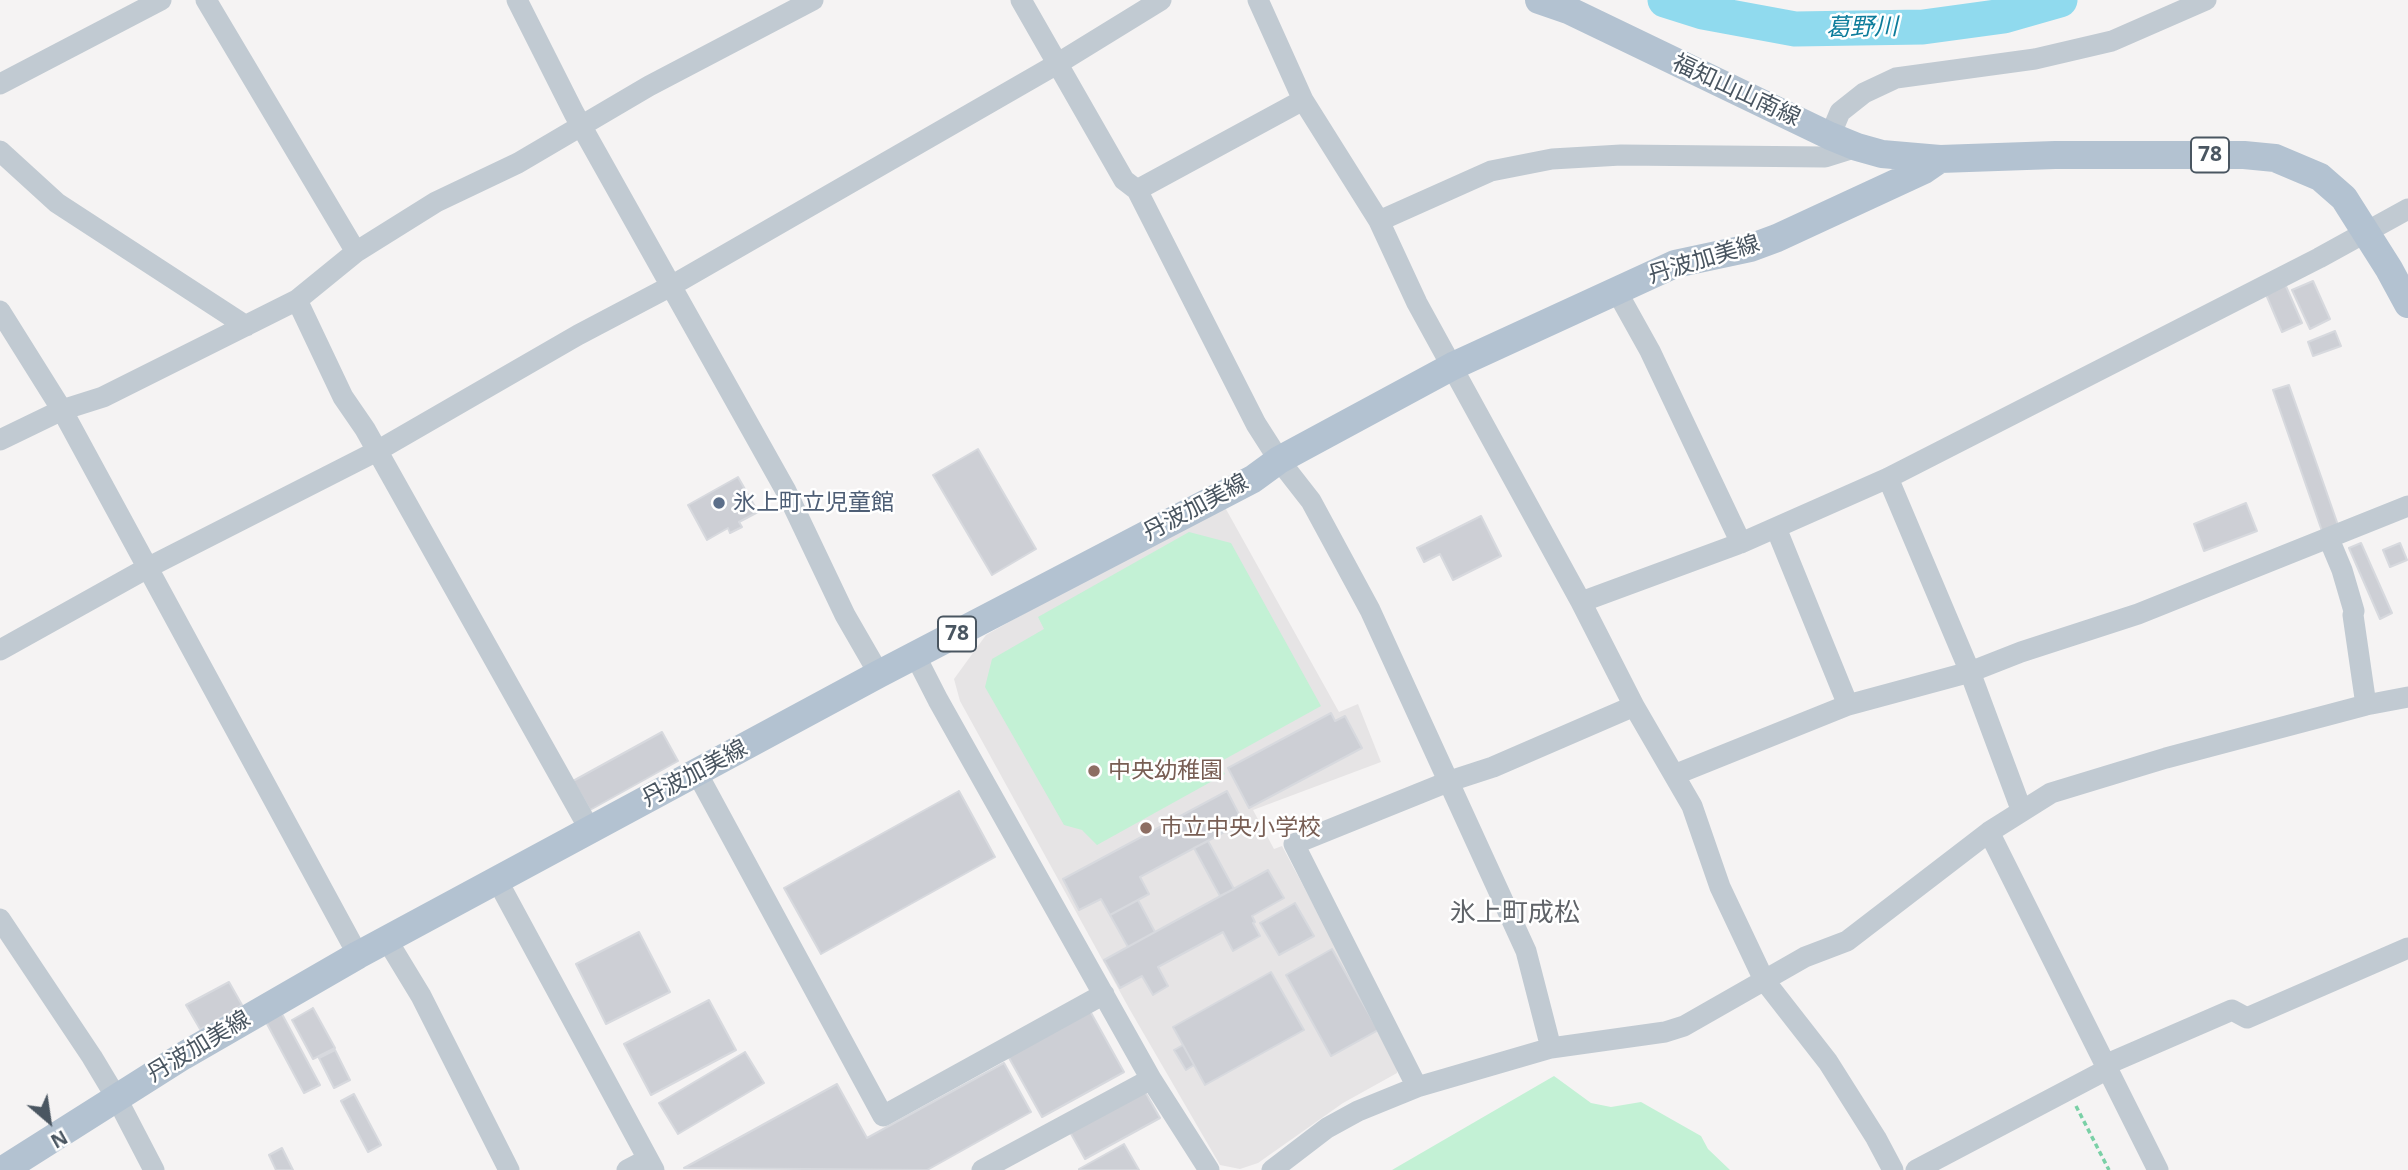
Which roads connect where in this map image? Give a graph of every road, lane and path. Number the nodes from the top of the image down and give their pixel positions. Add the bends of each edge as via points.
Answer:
1 (206, 0) edge
2 (517, 0) edge
3 (813, 0) edge
4 (1020, 0) edge
5 (1161, 0) edge
6 (1258, 0) edge
7 (1539, 0) edge
8 (2206, 0) edge
9 (157, 1) edge
10 (1057, 64) junction
11 (0, 84) edge
12 (1303, 100) junction
13 (581, 126) junction
14 (1830, 136) junction
15 (1863, 149) junction
16 (0, 151) edge
17 (1940, 159) junction
18 (1137, 190) junction
19 (1869, 195) junction
20 (2408, 209) edge
21 (1379, 221) junction
22 (2365, 232) junction
23 (356, 252) junction
24 (671, 286) junction
25 (1616, 290) junction
26 (297, 300) junction
27 (2408, 304) edge
28 (0, 311) edge
29 (246, 326) junction
30 (1453, 366) junction
31 (62, 410) junction
32 (0, 440) edge
33 (377, 451) junction
34 (1279, 460) junction
35 (1888, 478) junction
36 (2408, 506) edge
37 (1776, 528) junction
38 (2329, 539) junction
39 (1741, 543) junction
40 (149, 567) junction
41 (1581, 602) junction
42 (0, 650) edge
43 (915, 655) junction
44 (1969, 673) junction
45 (879, 674) junction
46 (2408, 697) edge
47 (1848, 705) junction
48 (2366, 705) junction
49 (1634, 706) junction
50 (697, 773) junction
51 (1674, 775) junction
52 (1450, 781) junction
53 (2021, 810) junction
54 (590, 830) junction
55 (1989, 832) junction
56 (497, 880) junction
57 (0, 919) edge
58 (387, 940) junction
59 (2408, 948) edge
60 (358, 955) junction
61 (1764, 980) junction
62 (1104, 994) junction
63 (1551, 1048) junction
64 (2106, 1067) junction
65 (1151, 1079) junction
66 (1417, 1087) junction
67 (2068, 1090) junction
68 (116, 1097) junction
69 (650, 1164) edge
70 (3, 1170) edge
71 (154, 1170) edge
72 (509, 1170) edge
73 (627, 1170) edge
74 (982, 1170) edge
75 (1209, 1170) edge
76 (1272, 1170) edge
77 (1893, 1170) edge
78 (1916, 1170) edge
79 (2109, 1170) edge
80 (2158, 1170) edge

1 - 23 street
2 - 13 street
3 - 13 street
4 - 10 street
5 - 10 street
6 - 12 street
7 - 14 main road, 福知山山南線
8 - 14 street via 2112,41 2035,59 1896,78 1864,93 1840,112
9 - 11 street
10 - 18 street via 1124,180
10 - 24 street
12 - 18 street
12 - 21 street
13 - 23 street via 518,163 436,202
13 - 24 street
14 - 15 main road, 福知山山南線
15 - 17 main road, 福知山山南線
15 - 19 main road via 1877,162 1880,174 1879,184
15 - 21 street via 1825,157 1552,159 1491,171
16 - 29 street via 57,203
17 - 19 main road, 丹波加美線 / 78
17 - 22 main road, 丹波加美線 / 78 via 2055,155 2275,158 2320,177 2344,198
18 - 34 street via 1256,424
19 - 25 main road, 丹波加美線 / 78 via 1777,238 1675,264
20 - 22 street
21 - 30 street
22 - 27 main road, 丹波加美線 / 78
22 - 35 street
23 - 26 street
24 - 33 street
24 - 45 street via 786,491 845,615
25 - 30 main road, 丹波加美線 / 78
25 - 39 street
26 - 29 street
26 - 33 street via 343,397
28 - 31 street
29 - 31 street via 103,397
30 - 34 main road, 丹波加美線 / 78
30 - 41 street
31 - 32 street
31 - 40 street
33 - 40 street
33 - 54 street
34 - 43 main road, 丹波加美線 / 78 via 1253,479
34 - 52 street via 1311,501 1370,610
35 - 37 street
35 - 44 street
36 - 38 street
37 - 39 street
37 - 47 street
38 - 44 street via 2138,614
38 - 48 street via 2354,611
39 - 41 street
40 - 42 street
40 - 60 street
41 - 49 street
43 - 45 main road, 丹波加美線 / 78
43 - 62 street
44 - 47 street
44 - 53 street
45 - 50 main road, 丹波加美線 / 78
46 - 48 street
47 - 51 street
48 - 53 street via 2115,772 2051,793
49 - 51 street
49 - 52 street
50 - 54 main road, 丹波加美線 / 78
50 - 62 street via 883,1116
51 - 61 street via 1692,806 1720,887
52 - 63 street via 1527,951
52 - 66 street via 1294,844
53 - 55 street
54 - 56 main road, 丹波加美線 / 78
55 - 61 street via 1847,941
55 - 64 street
56 - 58 main road, 丹波加美線 / 78
56 - 69 street
57 - 68 street
58 - 60 main road, 丹波加美線 / 78
58 - 72 street via 421,996
59 - 64 street via 2247,1018 2232,1010
60 - 68 main road, 丹波加美線 / 78
61 - 63 street via 1684,1026
61 - 77 street via 1828,1062
62 - 65 street
63 - 66 street
64 - 67 street
64 - 80 street
65 - 74 street
65 - 75 street
66 - 76 street via 1327,1128
67 - 78 street
67 - 79 path
68 - 70 main road, 丹波加美線 / 78
68 - 71 street
69 - 73 street

